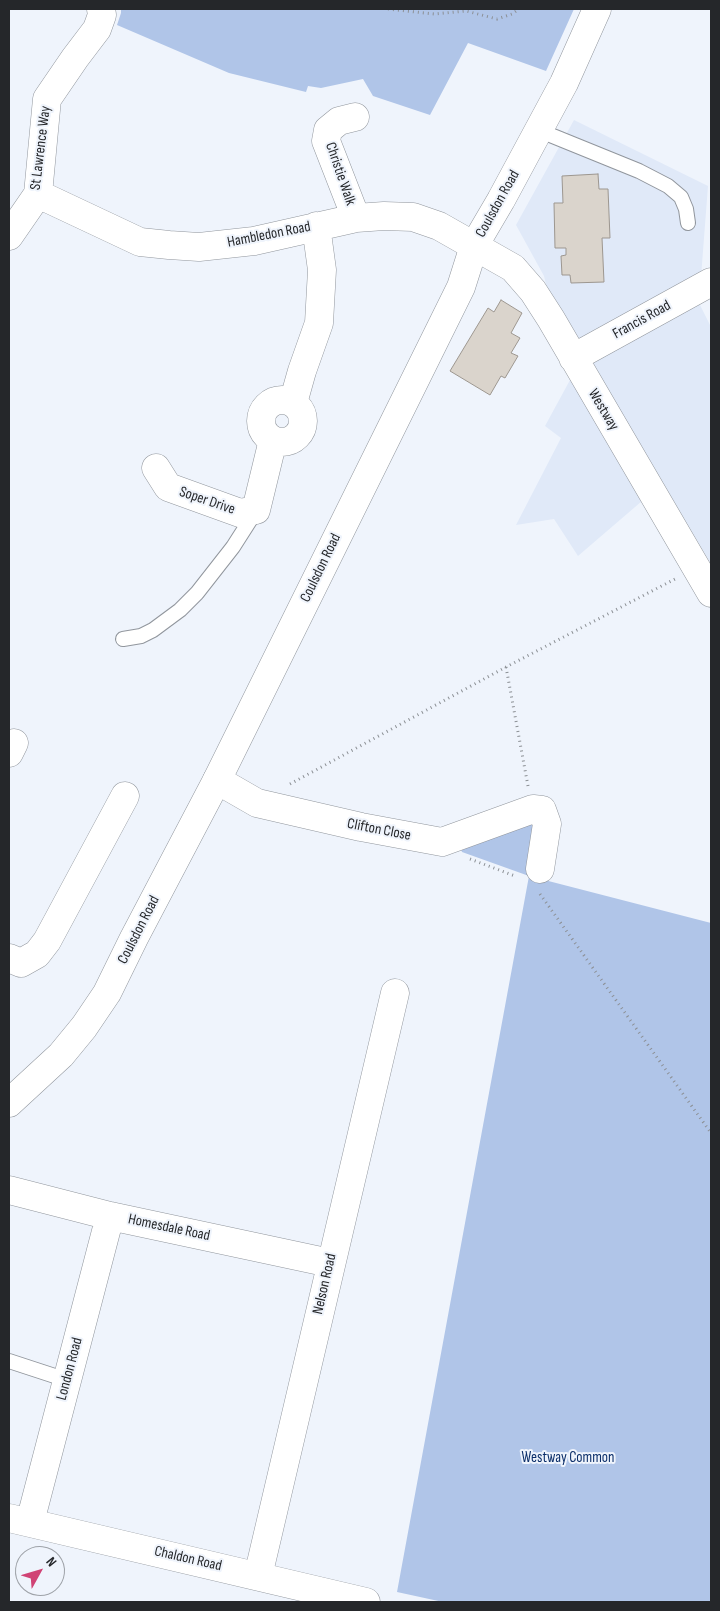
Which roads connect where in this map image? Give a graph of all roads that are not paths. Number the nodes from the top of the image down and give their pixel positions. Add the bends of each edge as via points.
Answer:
1 (101, 9) edge
2 (597, 9) edge
3 (355, 117) dead end
4 (538, 130) junction
5 (38, 194) junction
6 (356, 218) junction
7 (688, 223) dead end
8 (316, 226) junction
9 (9, 236) edge
10 (474, 246) junction
11 (711, 282) edge
12 (573, 358) junction
13 (156, 468) dead end
14 (256, 510) junction
15 (704, 564) edge
16 (711, 593) edge
17 (124, 639) dead end
18 (217, 780) junction
19 (125, 796) dead end
20 (533, 879) road end
21 (9, 958) edge
22 (395, 993) dead end
23 (9, 1103) edge
24 (9, 1190) edge
25 (110, 1216) junction
26 (330, 1263) junction
27 (9, 1361) edge
28 (67, 1380) junction
29 (19, 1520) edge
30 (258, 1576) junction
31 (366, 1602) edge

1 - 5 street, St Lawrence Way via 97,29 47,100
2 - 4 street, Coulsdon Road
3 - 6 street, Christie Walk via 339,121 328,130 326,141
4 - 7 lane via 652,176 681,197
4 - 10 street, Coulsdon Road
5 - 8 street, Hambledon Road via 140,242 199,247 254,241
5 - 9 street, St Lawrence Way
6 - 8 street, Hambledon Road
6 - 10 street, Hambledon Road via 413,218 439,226
8 - 14 street, Soper Drive via 322,270 319,323 293,403 286,400 272,403 262,414 263,430 273,440
10 - 12 street, Westway via 513,268 533,291
10 - 18 street, Coulsdon Road via 456,296
11 - 12 street, Francis Road
12 - 15 street, Westway
13 - 14 street, Soper Drive via 168,487 240,513
14 - 17 lane via 233,547 180,610 141,636
15 - 16 street, Westway
18 - 20 street, Clifton Close via 257,803 442,842 543,805 548,824
18 - 23 street, Coulsdon Road via 107,992 62,1055
19 - 21 street via 47,941 37,954 21,963
22 - 26 street, Nelson Road
24 - 25 street, Homesdale Road
25 - 26 street, Homesdale Road
25 - 28 street, London Road
26 - 30 street, Nelson Road
27 - 28 lane
28 - 29 street, London Road
29 - 30 street, Chaldon Road
30 - 31 street, Chaldon Road

